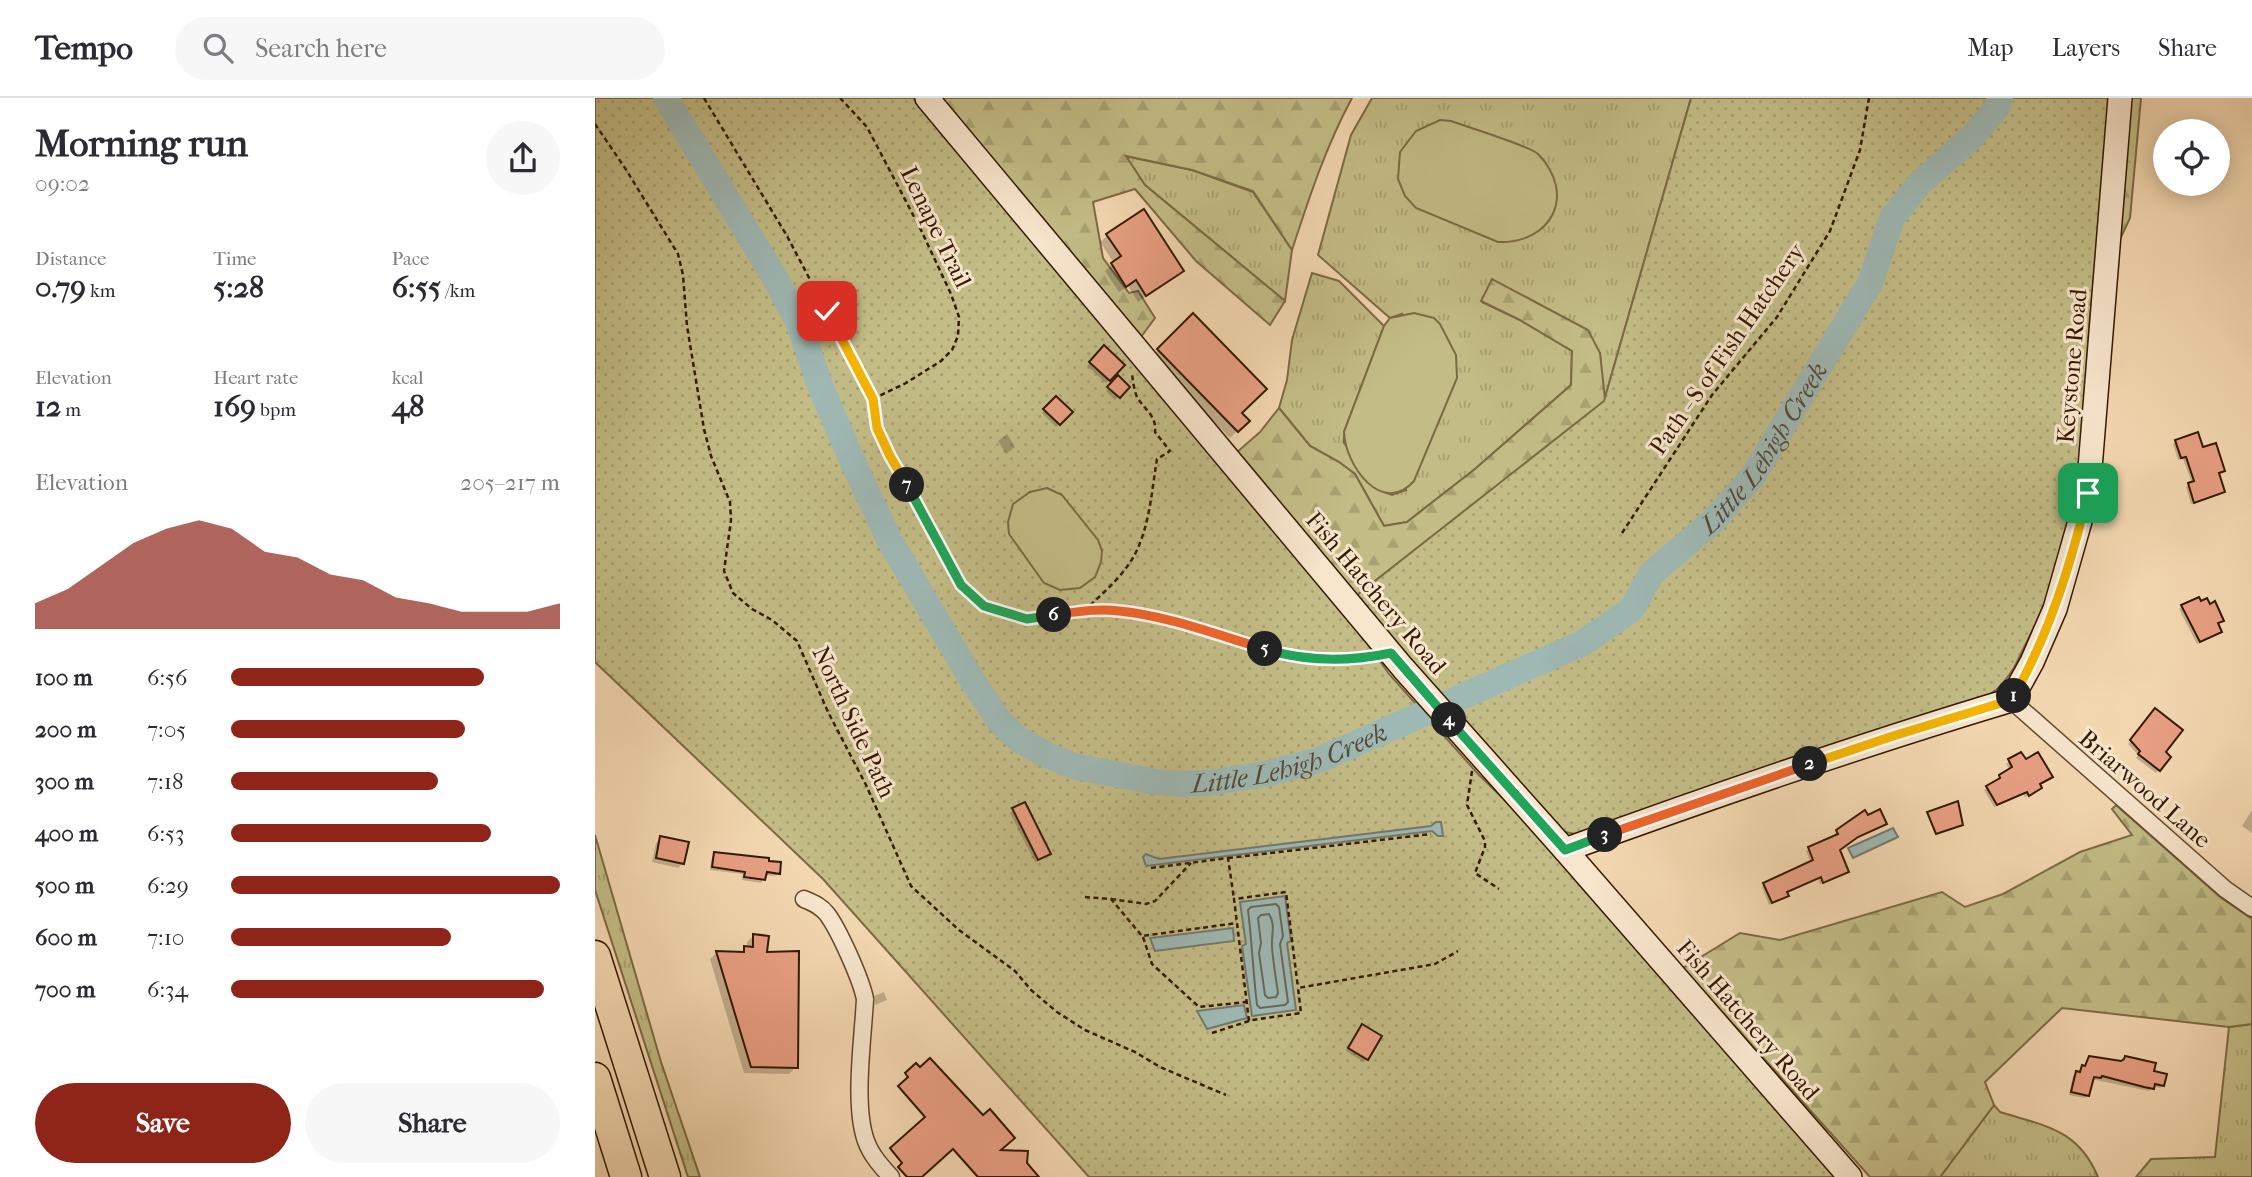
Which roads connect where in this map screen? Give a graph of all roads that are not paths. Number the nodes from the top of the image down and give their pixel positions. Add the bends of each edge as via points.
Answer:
1 (927, 98) edge
2 (2120, 98) edge
3 (2011, 700) junction
4 (1565, 850) junction
5 (804, 899) dead end
6 (2252, 908) edge
7 (595, 956) edge
8 (595, 1078) edge
9 (626, 1177) edge
10 (665, 1177) edge
11 (891, 1177) edge
12 (1850, 1177) edge

1 - 4 street, Fish Hatchery Road via 1397,661
2 - 3 street, Keystone Road via 2088,493 2052,618
3 - 4 street via 1713,796
3 - 6 street, Briarwood Lane via 2225,890
4 - 12 street, Fish Hatchery Road
5 - 11 street via 825,912 863,987 862,1125 873,1156
7 - 10 highway
8 - 9 highway

